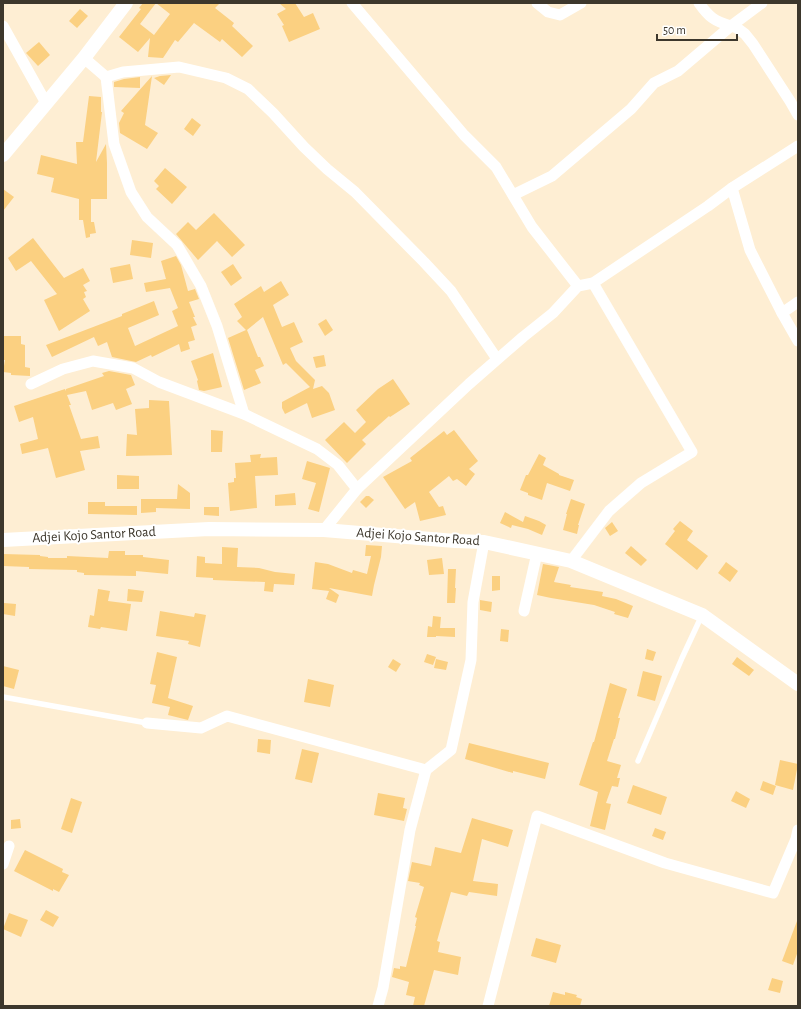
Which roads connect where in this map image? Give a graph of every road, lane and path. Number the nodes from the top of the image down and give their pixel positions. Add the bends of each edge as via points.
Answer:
1 (126, 3) edge
2 (352, 3) edge
3 (537, 3) edge
4 (581, 3) edge
5 (698, 3) edge
6 (762, 3) edge
7 (3, 26) edge
8 (731, 26) junction
9 (84, 58) junction
10 (106, 77) junction
11 (46, 103) junction
12 (798, 115) edge
13 (798, 146) edge
14 (3, 155) edge
15 (732, 188) junction
16 (513, 195) junction
17 (593, 283) junction
18 (578, 286) junction
19 (798, 302) edge
20 (782, 313) junction
21 (798, 341) edge
22 (497, 359) junction
23 (31, 384) dead end
24 (244, 414) junction
25 (357, 489) junction
26 (324, 530) junction
27 (3, 540) edge
28 (484, 542) junction
29 (537, 554) junction
30 (571, 561) junction
31 (524, 611) dead end
32 (702, 615) junction
33 (798, 684) edge
34 (3, 697) edge
35 (147, 723) joint
36 (638, 761) dead end
37 (426, 770) junction
38 (798, 830) edge
39 (8, 846) dead end
40 (3, 864) edge
41 (378, 1006) edge
42 (488, 1006) edge

1 - 9 street
2 - 16 street via 464,135 496,167
3 - 4 street via 548,12 560,14
5 - 8 street via 710,17
6 - 8 street
7 - 11 street
8 - 12 street via 745,34 753,44
8 - 16 street via 678,71 654,83 631,110 552,176
9 - 10 street
9 - 11 street
10 - 22 street via 123,72 179,67 226,78 248,89 327,170 355,192 451,291
10 - 24 street via 114,144 131,192 147,217 177,245 202,286
11 - 14 street
13 - 15 street
15 - 17 street
15 - 20 street via 750,250
16 - 18 street via 532,227
17 - 18 street
17 - 30 street via 692,452 641,483 609,511
18 - 22 street via 553,313
19 - 20 street
20 - 21 street
22 - 25 street
23 - 24 street via 63,368 93,361 133,368 159,382
24 - 25 street via 317,449 338,466
25 - 26 street
26 - 27 street, Adjei Kojo Santor Road via 210,529
26 - 28 street, Adjei Kojo Santor Road
28 - 29 street, Adjei Kojo Santor Road
28 - 37 street via 473,602 471,660 451,750
29 - 30 street, Adjei Kojo Santor Road
29 - 31 street
30 - 32 street, Adjei Kojo Santor Road
32 - 33 street, Adjei Kojo Santor Road
32 - 36 lane
34 - 35 lane
35 - 37 street via 201,728 227,716
37 - 41 street via 410,830
38 - 42 street via 774,892 665,863 537,816
39 - 40 street

